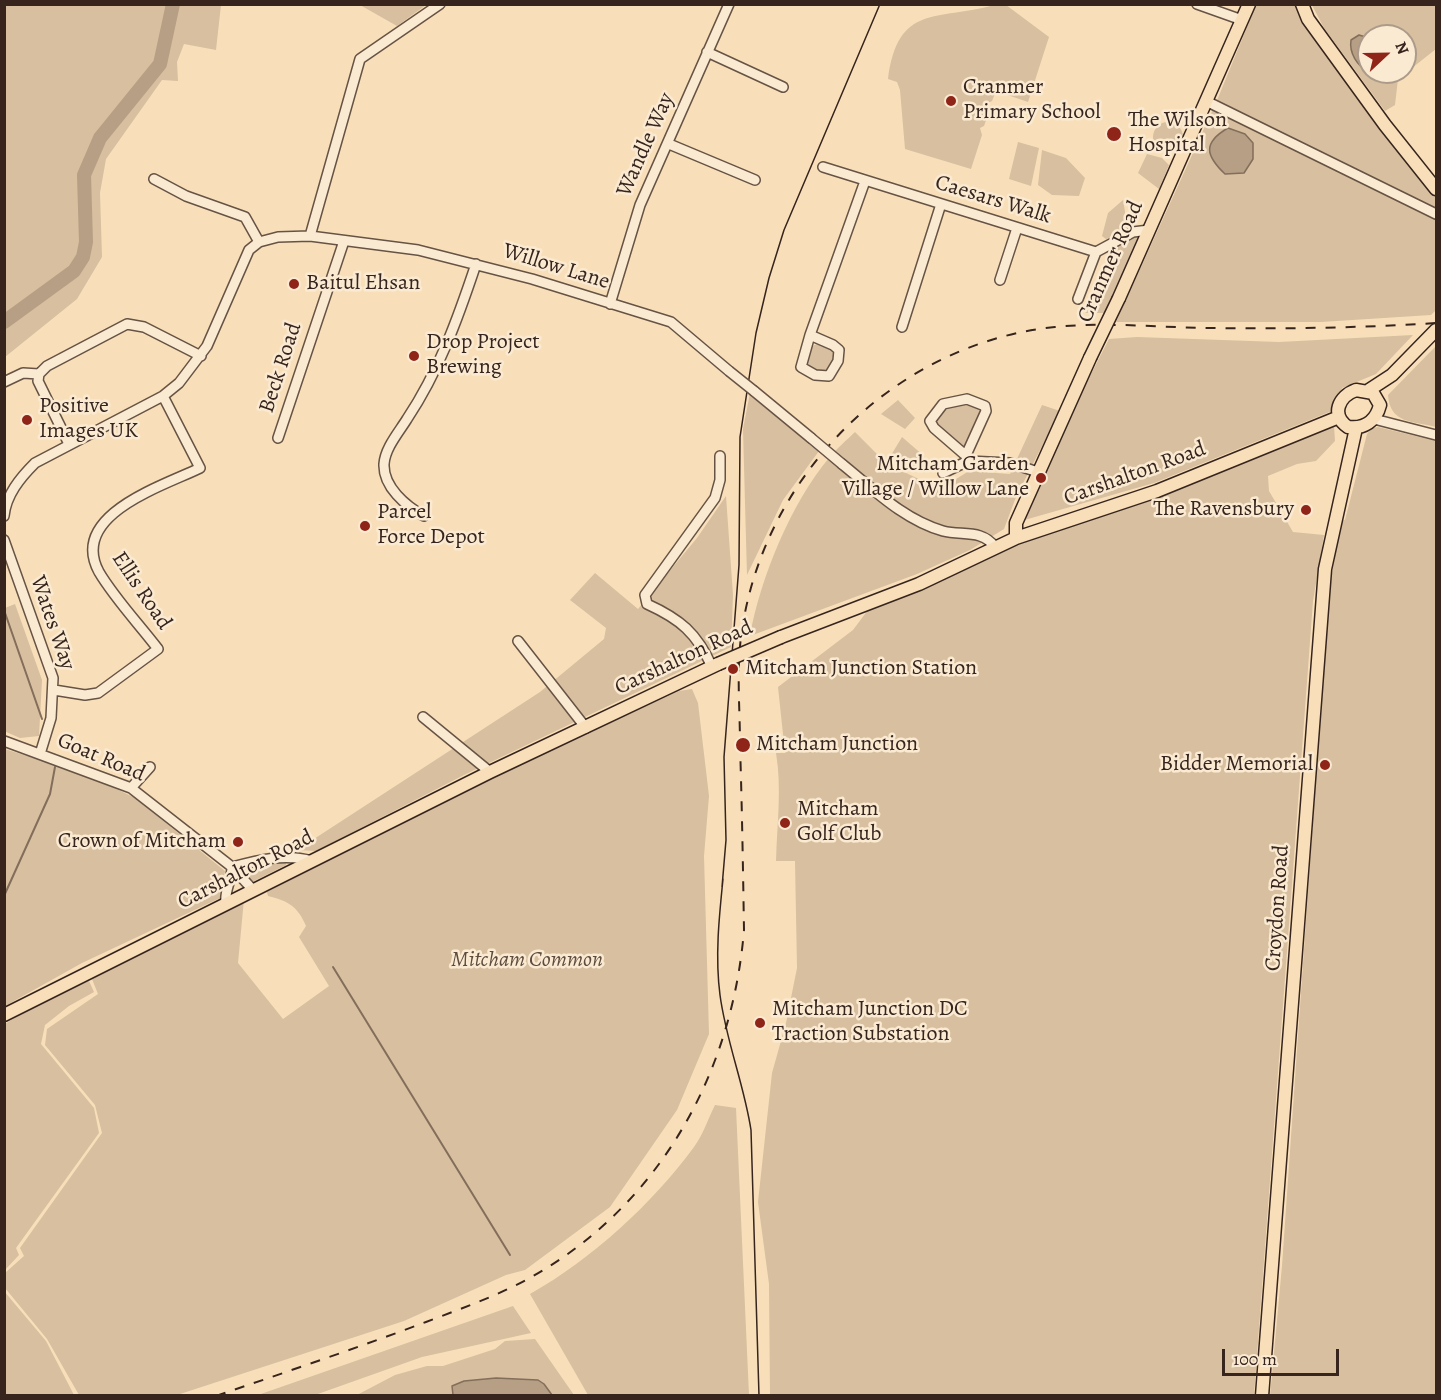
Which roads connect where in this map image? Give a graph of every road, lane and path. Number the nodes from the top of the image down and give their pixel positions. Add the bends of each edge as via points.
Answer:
1 (440, 4) edge
2 (729, 4) edge
3 (1197, 4) edge
4 (1249, 4) edge
5 (1302, 4) edge
6 (1242, 20) junction
7 (707, 52) junction
8 (783, 87) dead end
9 (1206, 100) junction
10 (669, 144) junction
11 (823, 166) dead end
12 (154, 178) dead end
13 (755, 180) dead end
14 (865, 181) junction
15 (1437, 189) edge
16 (941, 204) junction
17 (1437, 214) edge
18 (1017, 228) junction
19 (1149, 230) junction
20 (310, 236) junction
21 (344, 241) junction
22 (259, 242) junction
23 (1096, 252) junction
24 (476, 264) junction
25 (1000, 280) dead end
26 (1078, 299) dead end
27 (610, 304) junction
28 (902, 327) dead end
29 (1437, 330) edge
30 (810, 335) junction
31 (201, 356) junction
32 (39, 374) junction
33 (4, 382) edge
34 (1373, 394) junction
35 (163, 396) junction
36 (1339, 417) junction
37 (1374, 419) junction
38 (1356, 428) junction
39 (1437, 435) edge
40 (278, 438) dead end
41 (69, 444) junction
42 (720, 456) dead end
43 (967, 457) junction
44 (1038, 472) junction
45 (944, 473) dead end
46 (4, 516) edge
47 (424, 516) dead end
48 (1016, 538) junction
49 (4, 540) edge
50 (995, 547) junction
51 (518, 641) dead end
52 (715, 665) junction
53 (54, 690) junction
54 (423, 717) dead end
55 (586, 728) junction
56 (4, 741) edge
57 (40, 754) junction
58 (150, 767) dead end
59 (490, 772) junction
60 (131, 788) junction
61 (312, 861) junction
62 (232, 867) junction
63 (253, 890) junction
64 (226, 903) junction
65 (4, 1015) edge
66 (1262, 1395) edge

1 - 20 street via 360,59
2 - 7 street, Wandle Way
3 - 6 street
4 - 6 main road, Cranmer Road
5 - 15 main road via 1308,19 1385,125
6 - 9 main road, Cranmer Road
7 - 8 street
7 - 10 street, Wandle Way
9 - 17 street
9 - 19 main road, Cranmer Road
10 - 13 street
10 - 27 street, Wandle Way via 629,234
11 - 14 street, Caesars Walk
12 - 22 street via 186,196 244,217
14 - 16 street, Caesars Walk
14 - 30 street
16 - 18 street, Caesars Walk
16 - 28 street
18 - 23 street, Caesars Walk
18 - 25 street
19 - 23 street via 1133,232
19 - 44 main road, Cranmer Road, bridge
20 - 21 street, Willow Lane
20 - 22 street
21 - 24 street, Willow Lane via 418,250
21 - 40 street, Beck Road
22 - 31 street via 244,259
23 - 26 street
24 - 27 street, Willow Lane
24 - 47 street via 430,385 384,461 391,487 409,507
27 - 50 street, Willow Lane, bridge via 663,319 675,327 913,519 945,531 979,534
29 - 34 main road
30 - 30 street via 839,350 838,361 829,376 815,375 801,367
31 - 32 street via 144,327 127,324 47,366
31 - 35 street
32 - 33 street via 23,373
32 - 41 street via 40,386
34 - 36 main road via 1356,390 1344,396 1338,408
34 - 37 main road via 1380,405
35 - 41 street
35 - 53 street, Ellis Road via 200,468 112,513 101,525 94,545 100,573 158,649 98,693
36 - 38 main road via 1348,427
36 - 48 main road, Carshalton Road via 1156,491
37 - 38 main road
37 - 39 street
38 - 66 main road, Croydon Road via 1325,569
41 - 46 street via 40,459 21,477 5,505
42 - 52 street via 715,498 645,595 647,604 680,620
43 - 43 street via 930,421 943,404 958,399 979,402 986,411
43 - 44 street
43 - 45 street
44 - 48 main road, Cranmer Road via 1016,523
48 - 50 main road, Carshalton Road
49 - 53 street, Wates Way via 52,672
50 - 52 main road, Carshalton Road, bridge via 919,584
51 - 55 street
52 - 55 main road, Carshalton Road
53 - 57 street, Wates Way via 51,718
54 - 59 street
55 - 59 main road, Carshalton Road
56 - 57 street, Goat Road
57 - 60 street, Goat Road
58 - 60 street
59 - 61 main road, Carshalton Road
60 - 62 street, Goat Road
61 - 62 street via 298,857 258,859
61 - 63 main road, Carshalton Road
62 - 63 street, Goat Road
62 - 64 street
63 - 64 main road, Carshalton Road
64 - 65 main road, Carshalton Road

